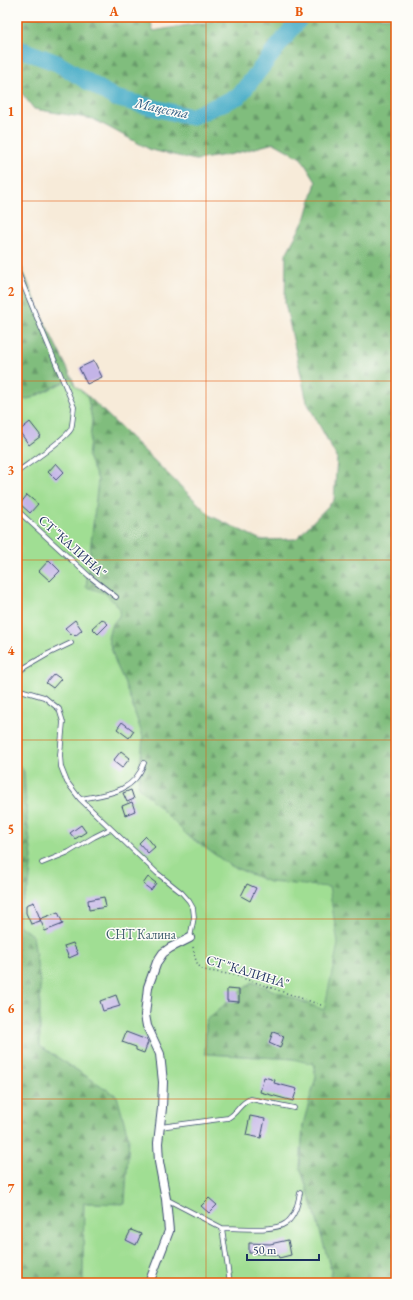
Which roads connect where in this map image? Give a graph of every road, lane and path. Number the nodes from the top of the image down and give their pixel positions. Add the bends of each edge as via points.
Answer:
1 (17, 270) edge
2 (17, 472) edge
3 (17, 510) edge
4 (116, 596) dead end
5 (71, 643) dead end
6 (17, 672) edge
7 (17, 689) edge
8 (144, 763) dead end
9 (80, 800) junction
10 (110, 829) junction
11 (42, 863) dead end
12 (190, 938) junction
13 (321, 1005) dead end
14 (294, 1108) dead end
15 (160, 1127) junction
16 (300, 1193) dead end
17 (166, 1199) junction
18 (222, 1228) junction
19 (149, 1283) edge
20 (230, 1283) edge

1 - 2 lane via 74,407 68,432 51,448
3 - 4 lane, СТ "КАЛИНА" via 88,576
5 - 6 lane
7 - 9 lane via 44,697 59,709 63,722 61,767 67,782
8 - 9 lane via 140,773 122,790
9 - 10 lane
10 - 11 lane via 69,852
10 - 12 lane via 188,901 193,908 194,917
12 - 13 path, СТ "КАЛИНА" via 197,964 204,970 234,975
12 - 15 street via 163,953 148,987 145,1015 147,1026 160,1054 163,1082
14 - 15 lane via 246,1100 233,1116 228,1118
15 - 17 street via 159,1162
16 - 18 lane via 291,1218 279,1227
17 - 18 lane
17 - 19 street via 169,1231
18 - 20 lane

